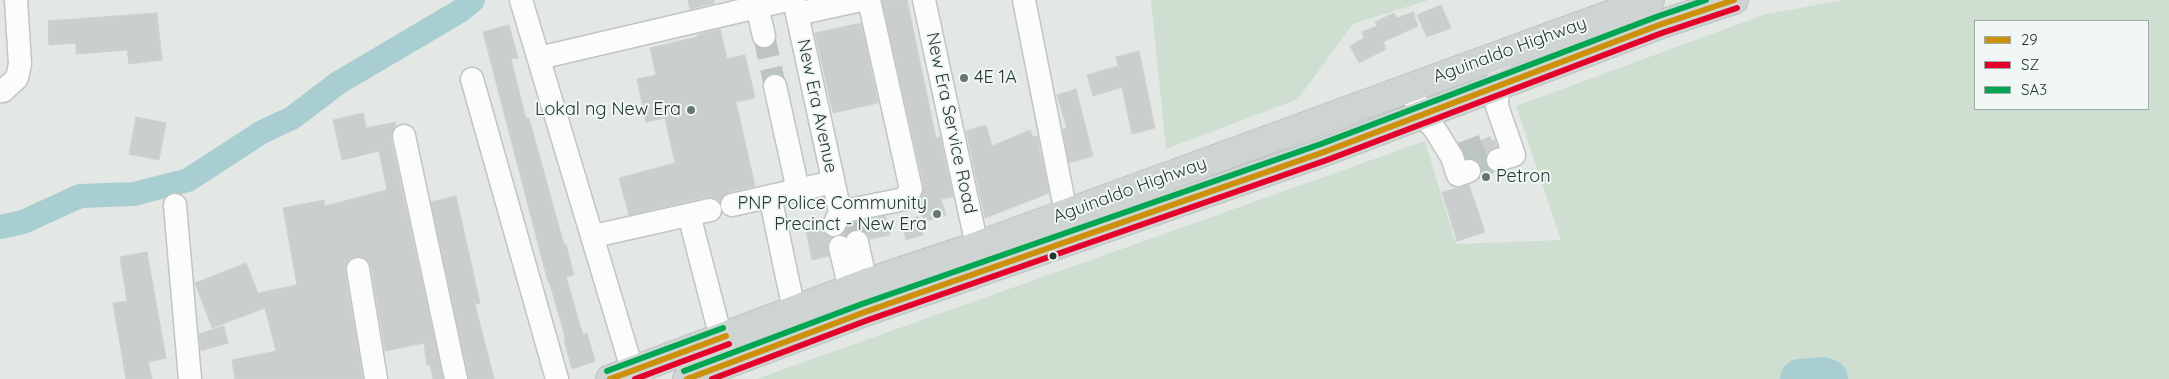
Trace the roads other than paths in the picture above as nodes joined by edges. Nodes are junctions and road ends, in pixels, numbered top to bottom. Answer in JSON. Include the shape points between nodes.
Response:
{"nodes":[{"id":1,"x":16,"y":0,"type":"edge"},
{"id":2,"x":521,"y":0,"type":"edge"},
{"id":3,"x":861,"y":0,"type":"edge"},
{"id":4,"x":869,"y":0,"type":"edge"},
{"id":5,"x":924,"y":0,"type":"edge"},
{"id":6,"x":1024,"y":0,"type":"edge"},
{"id":7,"x":1650,"y":0,"type":"edge"},
{"id":8,"x":1734,"y":0,"type":"edge"},
{"id":9,"x":793,"y":5,"type":"edge"},
{"id":10,"x":757,"y":7,"type":"junction"},
{"id":11,"x":764,"y":36,"type":"tunnel mouth"},
{"id":12,"x":1500,"y":53,"type":"junction"},
{"id":13,"x":539,"y":58,"type":"junction"},
{"id":14,"x":472,"y":79,"type":"dead end"},
{"id":15,"x":1498,"y":85,"type":"junction"},
{"id":16,"x":775,"y":86,"type":"tunnel mouth"},
{"id":17,"x":1409,"y":87,"type":"junction"},
{"id":18,"x":1,"y":91,"type":"edge"},
{"id":19,"x":1422,"y":114,"type":"junction"},
{"id":20,"x":404,"y":136,"type":"dead end"},
{"id":21,"x":1499,"y":146,"type":"dead end"},
{"id":22,"x":1461,"y":160,"type":"dead end"},
{"id":23,"x":833,"y":182,"type":"junction"},
{"id":24,"x":1132,"y":189,"type":"junction"},
{"id":25,"x":798,"y":190,"type":"junction"},
{"id":26,"x":770,"y":196,"type":"junction"},
{"id":27,"x":175,"y":204,"type":"dead end"},
{"id":28,"x":732,"y":205,"type":"dead end"},
{"id":29,"x":1066,"y":213,"type":"junction"},
{"id":30,"x":1142,"y":215,"type":"junction"},
{"id":31,"x":603,"y":234,"type":"dead end"},
{"id":32,"x":848,"y":245,"type":"tunnel mouth"},
{"id":33,"x":977,"y":246,"type":"junction"},
{"id":34,"x":358,"y":269,"type":"dead end"},
{"id":35,"x":858,"y":286,"type":"junction"},
{"id":36,"x":794,"y":310,"type":"junction"},
{"id":37,"x":865,"y":312,"type":"junction"},
{"id":38,"x":721,"y":338,"type":"junction"},
{"id":39,"x":626,"y":376,"type":"edge"},
{"id":40,"x":190,"y":379,"type":"edge"},
{"id":41,"x":376,"y":379,"type":"edge"},
{"id":42,"x":456,"y":379,"type":"edge"},
{"id":43,"x":556,"y":379,"type":"edge"},
{"id":44,"x":686,"y":379,"type":"edge"}],
"edges":[{"from":1,"to":18,"type":"street","via":[[20,64],[17,78]]},
{"from":2,"to":13,"type":"street"},
{"from":3,"to":9,"type":"street"},
{"from":4,"to":23,"type":"street","name":"New Era Avenue","via":[[911,189],[904,199],[842,219]]},
{"from":5,"to":33,"type":"street","name":"New Era Service Road"},
{"from":6,"to":29,"type":"street"},
{"from":7,"to":12,"type":"main road","name":"Aguinaldo Highway"},
{"from":8,"to":15,"type":"main road","name":"Aguinaldo Highway"},
{"from":9,"to":10,"type":"street"},
{"from":9,"to":23,"type":"street","name":"New Era Avenue"},
{"from":10,"to":11,"type":"street"},
{"from":10,"to":13,"type":"street"},
{"from":12,"to":15,"type":"street"},
{"from":12,"to":17,"type":"main road","name":"Aguinaldo Highway"},
{"from":13,"to":39,"type":"street"},
{"from":14,"to":43,"type":"street"},
{"from":15,"to":19,"type":"main road","name":"Aguinaldo Highway"},
{"from":15,"to":21,"type":"street"},
{"from":16,"to":25,"type":"street"},
{"from":17,"to":19,"type":"street"},
{"from":17,"to":24,"type":"main road","name":"Aguinaldo Highway"},
{"from":19,"to":22,"type":"street"},
{"from":19,"to":30,"type":"main road","name":"Aguinaldo Highway"},
{"from":20,"to":42,"type":"street"},
{"from":23,"to":25,"type":"street"},
{"from":24,"to":29,"type":"main road","name":"Aguinaldo Highway"},
{"from":24,"to":30,"type":"main road"},
{"from":25,"to":26,"type":"street"},
{"from":26,"to":28,"type":"street"},
{"from":26,"to":36,"type":"street"},
{"from":27,"to":40,"type":"street"},
{"from":29,"to":33,"type":"main road","name":"Aguinaldo Highway"},
{"from":30,"to":37,"type":"main road","name":"Aguinaldo Highway"},
{"from":31,"to":38,"type":"street","via":[[699,212]]},
{"from":32,"to":35,"type":"street"},
{"from":33,"to":35,"type":"main road","name":"Aguinaldo Highway"},
{"from":34,"to":41,"type":"street"},
{"from":35,"to":36,"type":"main road","name":"Aguinaldo Highway"},
{"from":35,"to":37,"type":"street"},
{"from":36,"to":38,"type":"main road","name":"Aguinaldo Highway"},
{"from":37,"to":44,"type":"main road","name":"Aguinaldo Highway"},
{"from":38,"to":39,"type":"main road","name":"Aguinaldo Highway"}]}
